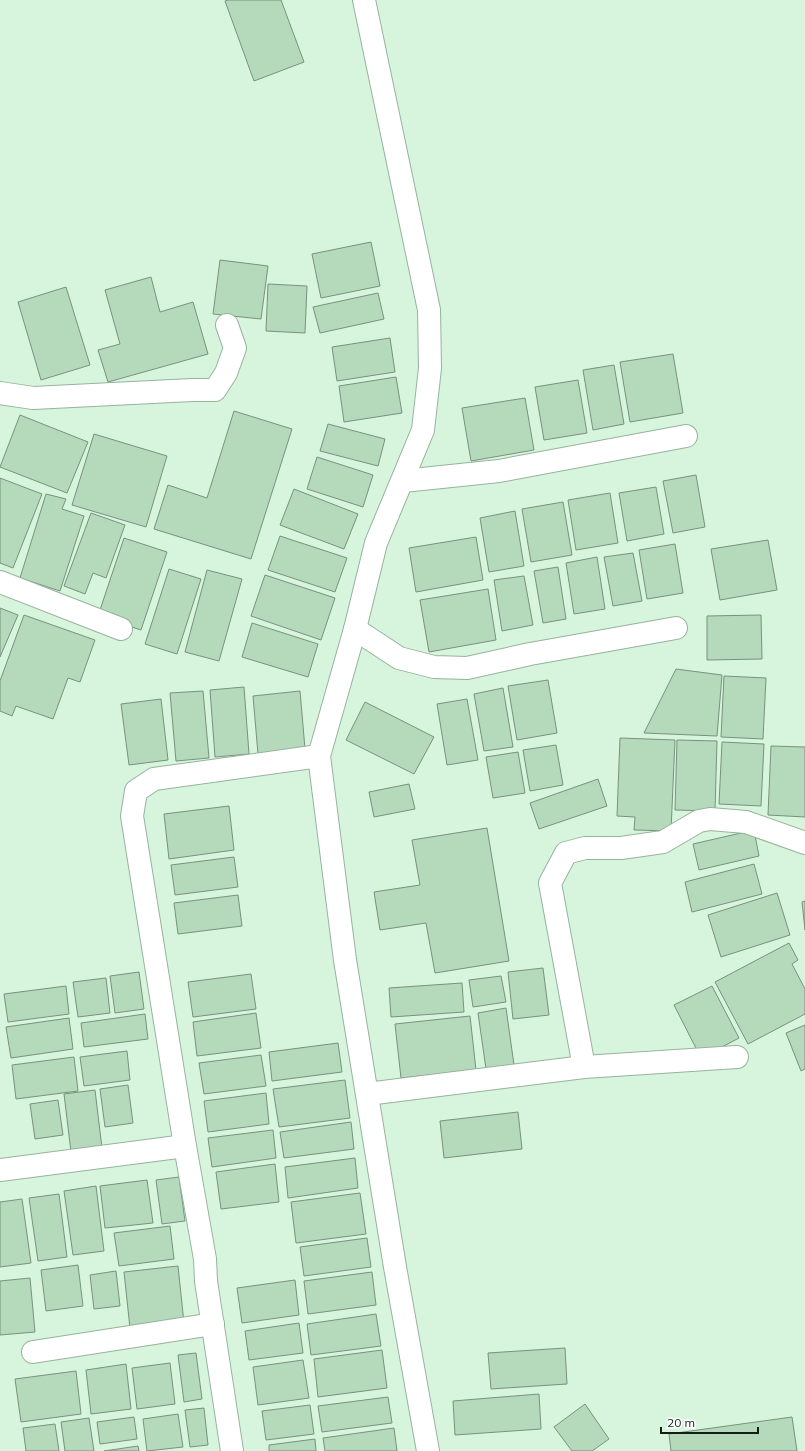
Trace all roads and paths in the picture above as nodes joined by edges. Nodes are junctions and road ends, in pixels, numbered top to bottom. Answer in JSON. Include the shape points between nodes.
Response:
{"nodes":[{"id":1,"x":364,"y":0,"type":"edge"},
{"id":2,"x":227,"y":325,"type":"dead end"},
{"id":3,"x":0,"y":393,"type":"edge"},
{"id":4,"x":686,"y":436,"type":"dead end"},
{"id":5,"x":403,"y":481,"type":"junction"},
{"id":6,"x":0,"y":582,"type":"edge"},
{"id":7,"x":676,"y":628,"type":"dead end"},
{"id":8,"x":121,"y":629,"type":"dead end"},
{"id":9,"x":355,"y":629,"type":"junction"},
{"id":10,"x":319,"y":756,"type":"junction"},
{"id":11,"x":805,"y":843,"type":"edge"},
{"id":12,"x":737,"y":1057,"type":"dead end"},
{"id":13,"x":584,"y":1067,"type":"junction"},
{"id":14,"x":367,"y":1094,"type":"junction"},
{"id":15,"x":185,"y":1146,"type":"junction"},
{"id":16,"x":0,"y":1170,"type":"edge"},
{"id":17,"x":213,"y":1324,"type":"junction"},
{"id":18,"x":33,"y":1352,"type":"dead end"},
{"id":19,"x":232,"y":1451,"type":"edge"},
{"id":20,"x":428,"y":1451,"type":"edge"}],
"edges":[{"from":1,"to":5,"type":"street","via":[[429,310],[430,368],[423,430]]},
{"from":2,"to":3,"type":"street","via":[[235,348],[226,373],[214,390],[33,398]]},
{"from":4,"to":5,"type":"street","via":[[499,471]]},
{"from":5,"to":9,"type":"street","via":[[376,543]]},
{"from":6,"to":8,"type":"street"},
{"from":7,"to":9,"type":"street","via":[[467,668],[434,667],[399,658]]},
{"from":9,"to":10,"type":"street"},
{"from":10,"to":14,"type":"street","via":[[345,960]]},
{"from":10,"to":15,"type":"street","via":[[154,779],[136,791],[132,816]]},
{"from":11,"to":13,"type":"street","via":[[746,822],[710,819],[699,822],[663,842],[621,848],[585,848],[566,853],[550,883]]},
{"from":12,"to":13,"type":"street"},
{"from":13,"to":14,"type":"street"},
{"from":14,"to":20,"type":"street"},
{"from":15,"to":16,"type":"street"},
{"from":15,"to":17,"type":"street","via":[[205,1259]]},
{"from":17,"to":18,"type":"street"},
{"from":17,"to":19,"type":"street"}]}
